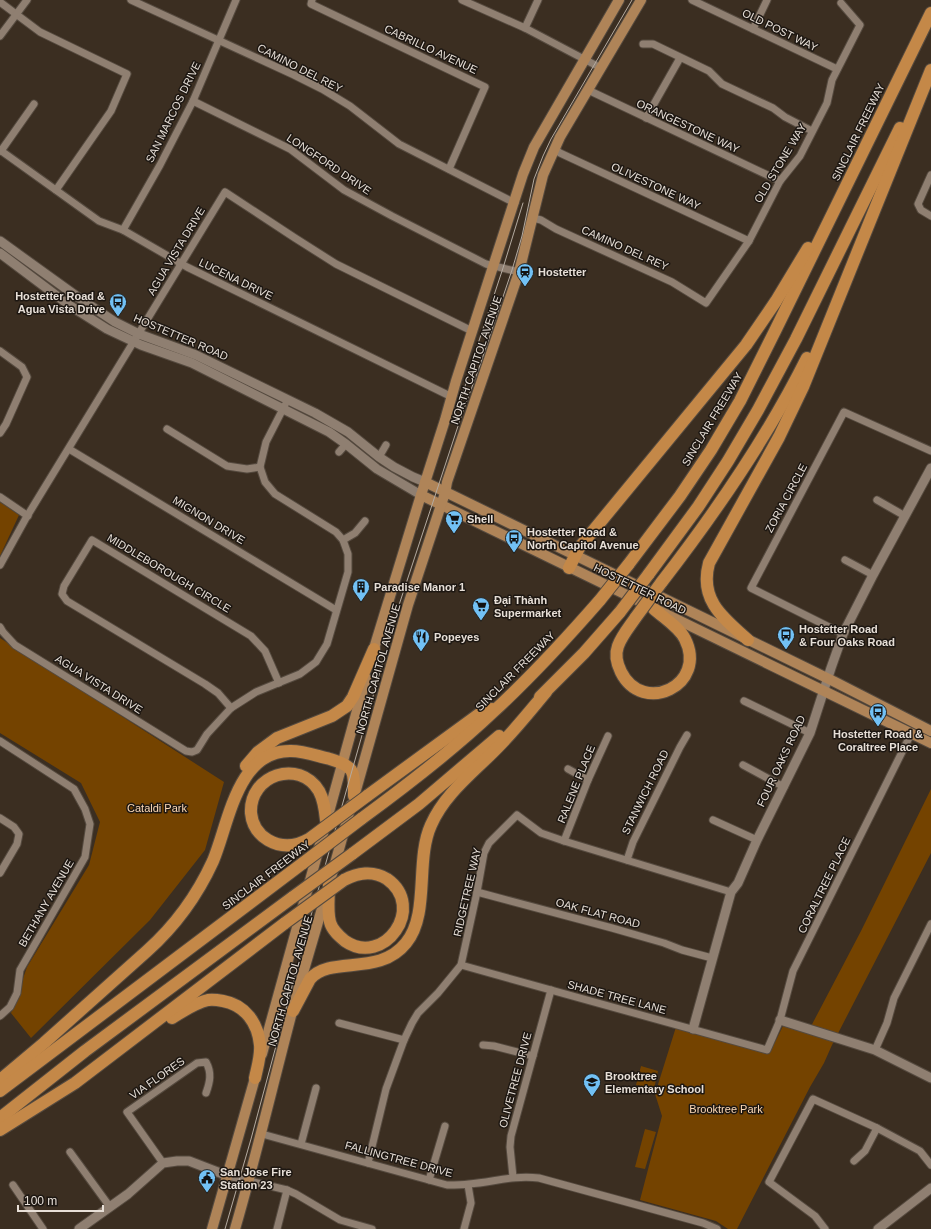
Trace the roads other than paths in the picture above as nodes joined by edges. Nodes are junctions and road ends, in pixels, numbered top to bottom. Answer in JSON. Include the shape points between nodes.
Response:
{"nodes":[{"id":1,"x":27,"y":0,"type":"edge"},
{"id":2,"x":131,"y":0,"type":"edge"},
{"id":3,"x":236,"y":0,"type":"edge"},
{"id":4,"x":312,"y":0,"type":"edge"},
{"id":5,"x":462,"y":0,"type":"edge"},
{"id":6,"x":538,"y":0,"type":"edge"},
{"id":7,"x":619,"y":0,"type":"edge"},
{"id":8,"x":641,"y":0,"type":"edge"},
{"id":9,"x":692,"y":0,"type":"edge"},
{"id":10,"x":767,"y":0,"type":"edge"},
{"id":11,"x":0,"y":2,"type":"edge"},
{"id":12,"x":841,"y":3,"type":"dead end"},
{"id":13,"x":931,"y":13,"type":"edge"},
{"id":14,"x":16,"y":14,"type":"junction"},
{"id":15,"x":525,"y":28,"type":"junction"},
{"id":16,"x":752,"y":29,"type":"junction"},
{"id":17,"x":0,"y":36,"type":"edge"},
{"id":18,"x":219,"y":40,"type":"junction"},
{"id":19,"x":643,"y":44,"type":"dead end"},
{"id":20,"x":680,"y":58,"type":"junction"},
{"id":21,"x":584,"y":59,"type":"junction"},
{"id":22,"x":931,"y":65,"type":"edge"},
{"id":23,"x":601,"y":68,"type":"junction"},
{"id":24,"x":837,"y":69,"type":"junction"},
{"id":25,"x":931,"y":70,"type":"edge"},
{"id":26,"x":588,"y":90,"type":"junction"},
{"id":27,"x":193,"y":101,"type":"junction"},
{"id":28,"x":34,"y":104,"type":"dead end"},
{"id":29,"x":646,"y":118,"type":"junction"},
{"id":30,"x":812,"y":131,"type":"junction"},
{"id":31,"x":555,"y":149,"type":"junction"},
{"id":32,"x":0,"y":151,"type":"edge"},
{"id":33,"x":856,"y":166,"type":"junction"},
{"id":34,"x":449,"y":169,"type":"junction"},
{"id":35,"x":931,"y":175,"type":"edge"},
{"id":36,"x":780,"y":181,"type":"junction"},
{"id":37,"x":56,"y":190,"type":"junction"},
{"id":38,"x":515,"y":203,"type":"junction"},
{"id":39,"x":931,"y":216,"type":"edge"},
{"id":40,"x":533,"y":218,"type":"junction"},
{"id":41,"x":124,"y":230,"type":"junction"},
{"id":42,"x":0,"y":241,"type":"edge"},
{"id":43,"x":749,"y":242,"type":"junction"},
{"id":44,"x":858,"y":250,"type":"junction"},
{"id":45,"x":0,"y":254,"type":"edge"},
{"id":46,"x":180,"y":264,"type":"junction"},
{"id":47,"x":494,"y":266,"type":"junction"},
{"id":48,"x":519,"y":272,"type":"junction"},
{"id":49,"x":706,"y":303,"type":"joint"},
{"id":50,"x":472,"y":331,"type":"junction"},
{"id":51,"x":136,"y":338,"type":"junction"},
{"id":52,"x":0,"y":351,"type":"edge"},
{"id":53,"x":452,"y":396,"type":"junction"},
{"id":54,"x":288,"y":400,"type":"junction"},
{"id":55,"x":283,"y":408,"type":"junction"},
{"id":56,"x":167,"y":429,"type":"dead end"},
{"id":57,"x":0,"y":433,"type":"edge"},
{"id":58,"x":346,"y":444,"type":"junction"},
{"id":59,"x":386,"y":445,"type":"dead end"},
{"id":60,"x":69,"y":449,"type":"junction"},
{"id":61,"x":339,"y":452,"type":"dead end"},
{"id":62,"x":931,"y":452,"type":"edge"},
{"id":63,"x":379,"y":457,"type":"junction"},
{"id":64,"x":260,"y":467,"type":"junction"},
{"id":65,"x":931,"y":468,"type":"edge"},
{"id":66,"x":425,"y":482,"type":"junction"},
{"id":67,"x":445,"y":493,"type":"junction"},
{"id":68,"x":421,"y":495,"type":"junction"},
{"id":69,"x":0,"y":497,"type":"edge"},
{"id":70,"x":877,"y":500,"type":"dead end"},
{"id":71,"x":441,"y":505,"type":"junction"},
{"id":72,"x":28,"y":516,"type":"junction"},
{"id":73,"x":905,"y":516,"type":"junction"},
{"id":74,"x":365,"y":521,"type":"dead end"},
{"id":75,"x":343,"y":540,"type":"junction"},
{"id":76,"x":574,"y":556,"type":"junction"},
{"id":77,"x":845,"y":560,"type":"dead end"},
{"id":78,"x":0,"y":565,"type":"edge"},
{"id":79,"x":570,"y":568,"type":"junction"},
{"id":80,"x":873,"y":575,"type":"junction"},
{"id":81,"x":654,"y":609,"type":"junction"},
{"id":82,"x":336,"y":610,"type":"junction"},
{"id":83,"x":0,"y":627,"type":"edge"},
{"id":84,"x":843,"y":634,"type":"junction"},
{"id":85,"x":748,"y":640,"type":"junction"},
{"id":86,"x":374,"y":649,"type":"junction"},
{"id":87,"x":827,"y":678,"type":"junction"},
{"id":88,"x":278,"y":683,"type":"junction"},
{"id":89,"x":824,"y":691,"type":"junction"},
{"id":90,"x":546,"y":692,"type":"junction"},
{"id":91,"x":744,"y":701,"type":"dead end"},
{"id":92,"x":499,"y":706,"type":"junction"},
{"id":93,"x":231,"y":708,"type":"junction"},
{"id":94,"x":931,"y":731,"type":"edge"},
{"id":95,"x":810,"y":733,"type":"junction"},
{"id":96,"x":911,"y":734,"type":"junction"},
{"id":97,"x":687,"y":735,"type":"dead end"},
{"id":98,"x":608,"y":736,"type":"dead end"},
{"id":99,"x":0,"y":741,"type":"edge"},
{"id":100,"x":931,"y":744,"type":"edge"},
{"id":101,"x":342,"y":763,"type":"junction"},
{"id":102,"x":742,"y":765,"type":"dead end"},
{"id":103,"x":568,"y":769,"type":"dead end"},
{"id":104,"x":588,"y":780,"type":"junction"},
{"id":105,"x":784,"y":787,"type":"junction"},
{"id":106,"x":354,"y":796,"type":"junction"},
{"id":107,"x":233,"y":802,"type":"junction"},
{"id":108,"x":0,"y":818,"type":"edge"},
{"id":109,"x":326,"y":820,"type":"junction"},
{"id":110,"x":713,"y":820,"type":"dead end"},
{"id":111,"x":757,"y":840,"type":"junction"},
{"id":112,"x":564,"y":841,"type":"junction"},
{"id":113,"x":626,"y":860,"type":"junction"},
{"id":114,"x":0,"y":873,"type":"edge"},
{"id":115,"x":329,"y":886,"type":"junction"},
{"id":116,"x":478,"y":892,"type":"junction"},
{"id":117,"x":731,"y":892,"type":"junction"},
{"id":118,"x":931,"y":924,"type":"edge"},
{"id":119,"x":712,"y":958,"type":"junction"},
{"id":120,"x":461,"y":965,"type":"junction"},
{"id":121,"x":551,"y":990,"type":"junction"},
{"id":122,"x":293,"y":1011,"type":"junction"},
{"id":123,"x":0,"y":1016,"type":"edge"},
{"id":124,"x":780,"y":1020,"type":"junction"},
{"id":125,"x":339,"y":1023,"type":"dead end"},
{"id":126,"x":693,"y":1029,"type":"junction"},
{"id":127,"x":404,"y":1040,"type":"junction"},
{"id":128,"x":483,"y":1045,"type":"dead end"},
{"id":129,"x":120,"y":1050,"type":"junction"},
{"id":130,"x":767,"y":1050,"type":"joint"},
{"id":131,"x":875,"y":1050,"type":"junction"},
{"id":132,"x":533,"y":1056,"type":"junction"},
{"id":133,"x":255,"y":1078,"type":"junction"},
{"id":134,"x":931,"y":1078,"type":"edge"},
{"id":135,"x":0,"y":1080,"type":"edge"},
{"id":136,"x":316,"y":1088,"type":"dead end"},
{"id":137,"x":0,"y":1091,"type":"edge"},
{"id":138,"x":206,"y":1092,"type":"dead end"},
{"id":139,"x":0,"y":1118,"type":"edge"},
{"id":140,"x":445,"y":1126,"type":"dead end"},
{"id":141,"x":877,"y":1128,"type":"junction"},
{"id":142,"x":0,"y":1130,"type":"edge"},
{"id":143,"x":262,"y":1134,"type":"junction"},
{"id":144,"x":301,"y":1144,"type":"junction"},
{"id":145,"x":70,"y":1152,"type":"dead end"},
{"id":146,"x":854,"y":1161,"type":"dead end"},
{"id":147,"x":163,"y":1163,"type":"junction"},
{"id":148,"x":368,"y":1163,"type":"junction"},
{"id":149,"x":931,"y":1165,"type":"edge"},
{"id":150,"x":228,"y":1176,"type":"junction"},
{"id":151,"x":512,"y":1177,"type":"junction"},
{"id":152,"x":429,"y":1180,"type":"junction"},
{"id":153,"x":249,"y":1182,"type":"junction"},
{"id":154,"x":13,"y":1185,"type":"dead end"},
{"id":155,"x":468,"y":1185,"type":"junction"},
{"id":156,"x":931,"y":1188,"type":"edge"},
{"id":157,"x":287,"y":1190,"type":"junction"},
{"id":158,"x":110,"y":1207,"type":"junction"},
{"id":159,"x":42,"y":1229,"type":"edge"},
{"id":160,"x":79,"y":1229,"type":"edge"},
{"id":161,"x":212,"y":1229,"type":"edge"},
{"id":162,"x":235,"y":1229,"type":"edge"},
{"id":163,"x":277,"y":1229,"type":"edge"},
{"id":164,"x":372,"y":1229,"type":"edge"},
{"id":165,"x":464,"y":1229,"type":"edge"},
{"id":166,"x":717,"y":1229,"type":"edge"},
{"id":167,"x":825,"y":1229,"type":"edge"},
{"id":168,"x":878,"y":1229,"type":"edge"}],
"edges":[{"from":1,"to":14,"type":"street"},
{"from":2,"to":18,"type":"street","name":"CAMINO DEL REY"},
{"from":3,"to":18,"type":"street","name":"SAN MARCOS DRIVE"},
{"from":4,"to":34,"type":"street","name":"CABRILLO AVENUE","via":[[311,4],[485,87]]},
{"from":5,"to":15,"type":"street"},
{"from":6,"to":15,"type":"street"},
{"from":7,"to":21,"type":"main road","name":"NORTH CAPITOL AVENUE"},
{"from":8,"to":23,"type":"main road","name":"NORTH CAPITOL AVENUE"},
{"from":9,"to":16,"type":"street","name":"OLD POST WAY"},
{"from":10,"to":16,"type":"street"},
{"from":11,"to":14,"type":"street"},
{"from":12,"to":24,"type":"street","name":"OLD STONE WAY","via":[[860,25]]},
{"from":13,"to":33,"type":"highway","name":"SINCLAIR FREEWAY"},
{"from":14,"to":17,"type":"street"},
{"from":14,"to":37,"type":"street","via":[[40,32],[127,74],[111,112]]},
{"from":15,"to":21,"type":"street"},
{"from":16,"to":24,"type":"street","name":"OLD POST WAY"},
{"from":18,"to":27,"type":"street","name":"SAN MARCOS DRIVE"},
{"from":18,"to":34,"type":"street","name":"CAMINO DEL REY","via":[[322,88],[399,144]]},
{"from":19,"to":20,"type":"street","via":[[653,44]]},
{"from":20,"to":29,"type":"street"},
{"from":20,"to":30,"type":"street","via":[[709,71],[722,84],[773,108]]},
{"from":21,"to":23,"type":"street"},
{"from":21,"to":38,"type":"main road","name":"NORTH CAPITOL AVENUE","via":[[534,147]]},
{"from":22,"to":90,"type":"highway","bridge":true,"via":[[796,338],[728,461],[698,507],[620,612]]},
{"from":23,"to":26,"type":"main road","name":"NORTH CAPITOL AVENUE"},
{"from":24,"to":30,"type":"street","name":"OLD STONE WAY","via":[[827,103]]},
{"from":25,"to":44,"type":"highway"},
{"from":26,"to":29,"type":"street","name":"ORANGESTONE WAY"},
{"from":26,"to":31,"type":"main road","name":"NORTH CAPITOL AVENUE"},
{"from":27,"to":41,"type":"street","name":"SAN MARCOS DRIVE"},
{"from":27,"to":47,"type":"street","name":"LONGFORD DRIVE","via":[[290,149],[344,190]]},
{"from":28,"to":32,"type":"street"},
{"from":29,"to":36,"type":"street","name":"ORANGESTONE WAY"},
{"from":30,"to":36,"type":"street","name":"OLD STONE WAY","via":[[800,156]]},
{"from":31,"to":40,"type":"main road","name":"NORTH CAPITOL AVENUE","via":[[543,175]]},
{"from":31,"to":43,"type":"street","name":"OLIVESTONE WAY"},
{"from":32,"to":37,"type":"street","name":"LUCENA DRIVE"},
{"from":33,"to":76,"type":"highway","via":[[758,328]]},
{"from":33,"to":92,"type":"highway","name":"SINCLAIR FREEWAY","bridge":true,"via":[[740,401],[711,450],[684,490],[600,600],[566,640]]},
{"from":34,"to":38,"type":"street","name":"CAMINO DEL REY"},
{"from":35,"to":39,"type":"street","via":[[918,204],[921,210]]},
{"from":36,"to":43,"type":"street","name":"OLD STONE WAY"},
{"from":37,"to":41,"type":"street","name":"LUCENA DRIVE","via":[[99,221]]},
{"from":38,"to":47,"type":"main road","name":"NORTH CAPITOL AVENUE"},
{"from":40,"to":48,"type":"main road","name":"NORTH CAPITOL AVENUE"},
{"from":40,"to":49,"type":"street","name":"CAMINO DEL REY","via":[[672,282]]},
{"from":41,"to":46,"type":"street","name":"LUCENA DRIVE"},
{"from":42,"to":51,"type":"street","name":"HOSTETTER ROAD"},
{"from":43,"to":49,"type":"street","name":"OLD STONE WAY"},
{"from":44,"to":81,"type":"highway","bridge":true,"via":[[806,362],[767,431],[715,512],[623,636],[616,654],[620,670],[634,687],[649,693],[671,689],[684,677],[689,666],[689,654],[684,638]]},
{"from":44,"to":85,"type":"highway","via":[[792,411],[712,557],[708,569],[707,589],[715,607],[723,618]]},
{"from":45,"to":51,"type":"street","name":"HOSTETTER ROAD","via":[[69,305],[107,329]]},
{"from":46,"to":50,"type":"street","name":"AGUA VISTA DRIVE","via":[[225,192],[336,264]]},
{"from":46,"to":51,"type":"street","name":"AGUA VISTA DRIVE"},
{"from":46,"to":53,"type":"street","name":"LUCENA DRIVE"},
{"from":47,"to":48,"type":"street","name":"LONGFORD DRIVE"},
{"from":47,"to":50,"type":"main road","name":"NORTH CAPITOL AVENUE"},
{"from":48,"to":67,"type":"main road","name":"NORTH CAPITOL AVENUE"},
{"from":50,"to":53,"type":"main road","name":"NORTH CAPITOL AVENUE"},
{"from":51,"to":54,"type":"street","name":"HOSTETTER ROAD","via":[[196,355]]},
{"from":51,"to":55,"type":"street","name":"HOSTETTER ROAD"},
{"from":51,"to":60,"type":"street","name":"AGUA VISTA DRIVE"},
{"from":52,"to":57,"type":"street","via":[[22,367],[27,377]]},
{"from":53,"to":66,"type":"main road","name":"NORTH CAPITOL AVENUE"},
{"from":54,"to":55,"type":"street"},
{"from":54,"to":63,"type":"street","name":"HOSTETTER ROAD","via":[[351,434]]},
{"from":55,"to":58,"type":"street","name":"HOSTETTER ROAD"},
{"from":55,"to":64,"type":"street","via":[[266,442]]},
{"from":56,"to":64,"type":"street","via":[[227,466],[247,469]]},
{"from":58,"to":61,"type":"street"},
{"from":58,"to":68,"type":"street","name":"HOSTETTER ROAD","via":[[377,469]]},
{"from":59,"to":63,"type":"street"},
{"from":60,"to":72,"type":"street","name":"AGUA VISTA DRIVE"},
{"from":60,"to":82,"type":"street","name":"MIGNON DRIVE"},
{"from":62,"to":84,"type":"street","name":"ZORIA CIRCLE","via":[[844,412],[751,588]]},
{"from":63,"to":66,"type":"street","name":"HOSTETTER ROAD"},
{"from":64,"to":75,"type":"street","via":[[265,482],[275,494],[336,532]]},
{"from":65,"to":73,"type":"street","name":"FOUR OAKS ROAD"},
{"from":66,"to":67,"type":"main road","name":"HOSTETTER ROAD"},
{"from":66,"to":68,"type":"main road","name":"NORTH CAPITOL AVENUE"},
{"from":67,"to":71,"type":"main road","name":"NORTH CAPITOL AVENUE"},
{"from":67,"to":76,"type":"main road","name":"HOSTETTER ROAD"},
{"from":68,"to":71,"type":"main road","name":"HOSTETTER ROAD"},
{"from":68,"to":86,"type":"main road","name":"NORTH CAPITOL AVENUE"},
{"from":69,"to":72,"type":"street"},
{"from":70,"to":73,"type":"street"},
{"from":71,"to":79,"type":"main road","name":"HOSTETTER ROAD"},
{"from":71,"to":106,"type":"main road","name":"NORTH CAPITOL AVENUE","via":[[408,605]]},
{"from":72,"to":78,"type":"street","name":"AGUA VISTA DRIVE"},
{"from":73,"to":80,"type":"street","name":"FOUR OAKS ROAD"},
{"from":74,"to":75,"type":"street","via":[[355,533]]},
{"from":75,"to":82,"type":"street","via":[[348,554],[348,572]]},
{"from":76,"to":79,"type":"highway"},
{"from":76,"to":85,"type":"main road","name":"HOSTETTER ROAD"},
{"from":77,"to":80,"type":"street"},
{"from":79,"to":81,"type":"main road","name":"HOSTETTER ROAD"},
{"from":80,"to":84,"type":"street","name":"FOUR OAKS ROAD"},
{"from":81,"to":89,"type":"main road","name":"HOSTETTER ROAD"},
{"from":82,"to":88,"type":"street","via":[[327,644],[316,662],[300,674]]},
{"from":83,"to":93,"type":"street","name":"AGUA VISTA DRIVE","via":[[15,645],[186,751],[197,750],[207,734]]},
{"from":84,"to":87,"type":"street","name":"FOUR OAKS ROAD"},
{"from":85,"to":87,"type":"main road","name":"HOSTETTER ROAD"},
{"from":86,"to":101,"type":"main road","name":"NORTH CAPITOL AVENUE"},
{"from":86,"to":107,"type":"highway","via":[[350,702],[337,713],[281,737],[261,749],[240,777]]},
{"from":87,"to":89,"type":"street","name":"FOUR OAKS ROAD"},
{"from":87,"to":94,"type":"main road","name":"HOSTETTER ROAD"},
{"from":88,"to":93,"type":"street","via":[[256,692]]},
{"from":88,"to":93,"type":"street","name":"MIDDLEBOROUGH CIRCLE","via":[[264,651],[251,636],[92,540],[64,586],[62,594],[67,601],[209,687]]},
{"from":89,"to":95,"type":"street","name":"FOUR OAKS ROAD"},
{"from":89,"to":96,"type":"main road","name":"HOSTETTER ROAD"},
{"from":90,"to":122,"type":"highway","via":[[504,741],[452,793],[436,814],[424,848],[416,925],[406,944],[391,956],[378,961],[326,969],[314,975]]},
{"from":90,"to":139,"type":"highway","bridge":true,"via":[[505,731],[419,804]]},
{"from":91,"to":95,"type":"street"},
{"from":92,"to":109,"type":"highway","bridge":true,"via":[[482,712],[309,839],[296,845],[282,846],[262,836],[254,824],[252,801],[263,782],[274,776],[294,774],[314,784],[322,797]]},
{"from":92,"to":137,"type":"highway","name":"SINCLAIR FREEWAY","bridge":true,"via":[[406,786]]},
{"from":95,"to":105,"type":"street","name":"FOUR OAKS ROAD"},
{"from":96,"to":100,"type":"main road","name":"HOSTETTER ROAD"},
{"from":96,"to":124,"type":"street","name":"CORALTREE PLACE","via":[[793,971]]},
{"from":97,"to":113,"type":"street","name":"STANWICH ROAD"},
{"from":98,"to":104,"type":"street","name":"RALENE PLACE"},
{"from":99,"to":123,"type":"street","name":"BETHANY AVENUE","via":[[74,789],[90,824],[85,857],[20,970],[17,993],[10,1007]]},
{"from":101,"to":106,"type":"highway","via":[[353,773]]},
{"from":101,"to":107,"type":"highway","via":[[297,751],[276,753],[253,766]]},
{"from":101,"to":109,"type":"main road","name":"NORTH CAPITOL AVENUE"},
{"from":102,"to":105,"type":"street"},
{"from":103,"to":104,"type":"street"},
{"from":104,"to":112,"type":"street","name":"RALENE PLACE"},
{"from":105,"to":111,"type":"street","name":"FOUR OAKS ROAD"},
{"from":106,"to":115,"type":"main road","name":"NORTH CAPITOL AVENUE"},
{"from":107,"to":135,"type":"highway","via":[[212,862],[178,919],[147,951]]},
{"from":108,"to":114,"type":"street","via":[[14,827],[19,834],[17,844]]},
{"from":109,"to":133,"type":"main road","name":"NORTH CAPITOL AVENUE"},
{"from":110,"to":111,"type":"street"},
{"from":111,"to":117,"type":"street","name":"FOUR OAKS ROAD","via":[[738,883]]},
{"from":112,"to":113,"type":"street","name":"RIDGETREE WAY"},
{"from":112,"to":116,"type":"street","name":"RIDGETREE WAY","via":[[541,833],[517,815],[489,844],[484,853]]},
{"from":113,"to":117,"type":"street","name":"RIDGETREE WAY"},
{"from":115,"to":122,"type":"main road","name":"NORTH CAPITOL AVENUE"},
{"from":115,"to":129,"type":"highway","bridge":true,"via":[[329,916],[330,923],[348,942],[374,946],[387,940],[397,930],[402,917],[402,903],[397,890],[388,880],[375,874],[355,874],[344,880],[286,923]]},
{"from":116,"to":119,"type":"street","name":"OAK FLAT ROAD"},
{"from":116,"to":120,"type":"street","name":"RIDGETREE WAY"},
{"from":117,"to":119,"type":"street","name":"FOUR OAKS ROAD"},
{"from":118,"to":131,"type":"street","via":[[894,998],[887,1023]]},
{"from":119,"to":126,"type":"street","name":"FOUR OAKS ROAD"},
{"from":120,"to":121,"type":"street","name":"SHADE TREE LANE"},
{"from":120,"to":127,"type":"street","name":"RIDGETREE WAY","via":[[418,1013]]},
{"from":121,"to":126,"type":"street","name":"SHADE TREE LANE"},
{"from":121,"to":132,"type":"street","name":"OLIVETREE DRIVE"},
{"from":122,"to":143,"type":"main road","name":"NORTH CAPITOL AVENUE"},
{"from":124,"to":130,"type":"street","name":"CORALTREE PLACE"},
{"from":124,"to":131,"type":"street"},
{"from":125,"to":127,"type":"street"},
{"from":126,"to":130,"type":"street","name":"SHADE TREE LANE"},
{"from":127,"to":148,"type":"street","name":"RIDGETREE WAY","via":[[386,1089]]},
{"from":128,"to":132,"type":"street"},
{"from":129,"to":133,"type":"highway","via":[[194,1005],[209,1000],[225,1001],[239,1006],[251,1017],[254,1024],[260,1043]]},
{"from":129,"to":142,"type":"highway","via":[[75,1083]]},
{"from":131,"to":134,"type":"street"},
{"from":132,"to":151,"type":"street","name":"OLIVETREE DRIVE","via":[[511,1136]]},
{"from":133,"to":150,"type":"main road","name":"NORTH CAPITOL AVENUE"},
{"from":136,"to":144,"type":"street"},
{"from":138,"to":147,"type":"street","name":"VIA FLORES","via":[[210,1082],[210,1069],[206,1062],[197,1063],[127,1112]]},
{"from":140,"to":152,"type":"street"},
{"from":141,"to":146,"type":"street","via":[[865,1151]]},
{"from":141,"to":149,"type":"street","via":[[920,1151]]},
{"from":141,"to":167,"type":"street","via":[[813,1099],[769,1182],[814,1216]]},
{"from":143,"to":144,"type":"street","name":"FALLINGTREE DRIVE"},
{"from":143,"to":153,"type":"main road","name":"NORTH CAPITOL AVENUE"},
{"from":144,"to":148,"type":"street","name":"FALLINGTREE DRIVE"},
{"from":145,"to":158,"type":"street"},
{"from":147,"to":150,"type":"street","via":[[189,1161]]},
{"from":147,"to":158,"type":"street"},
{"from":148,"to":152,"type":"street","name":"FALLINGTREE DRIVE"},
{"from":150,"to":153,"type":"street"},
{"from":150,"to":161,"type":"main road","name":"NORTH CAPITOL AVENUE"},
{"from":151,"to":155,"type":"street","name":"FALLINGTREE DRIVE"},
{"from":151,"to":166,"type":"street","name":"FALLINGTREE DRIVE","via":[[539,1178]]},
{"from":152,"to":155,"type":"street","name":"FALLINGTREE DRIVE","via":[[447,1185]]},
{"from":153,"to":157,"type":"street"},
{"from":153,"to":162,"type":"main road","name":"NORTH CAPITOL AVENUE"},
{"from":154,"to":159,"type":"street"},
{"from":155,"to":165,"type":"street","via":[[471,1203]]},
{"from":156,"to":168,"type":"street"},
{"from":157,"to":163,"type":"street"},
{"from":157,"to":164,"type":"street","via":[[340,1220]]},
{"from":158,"to":160,"type":"street"}]}
